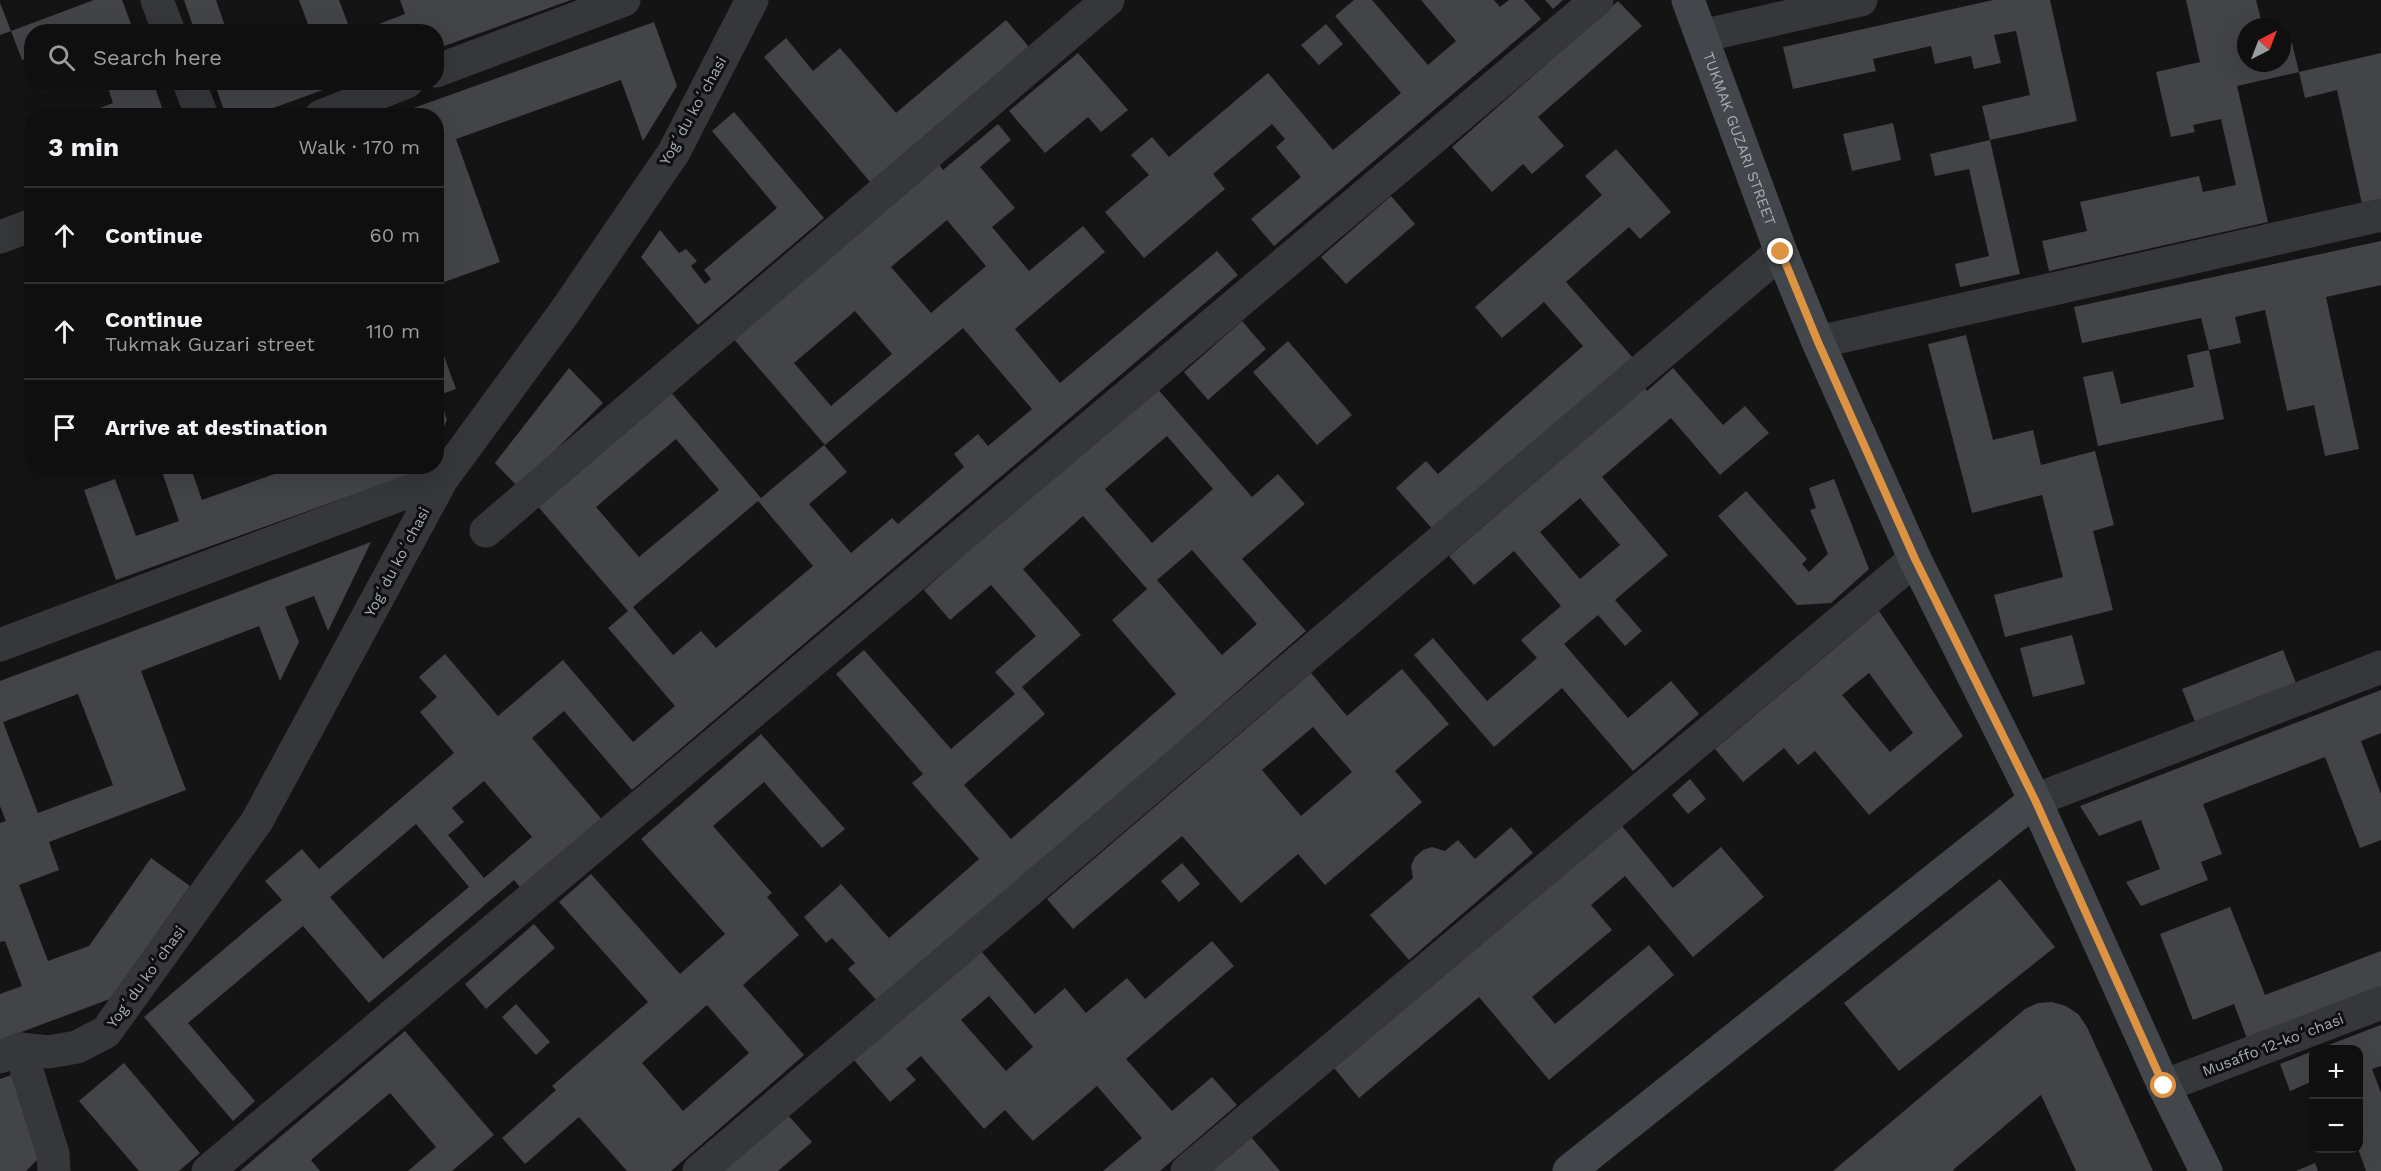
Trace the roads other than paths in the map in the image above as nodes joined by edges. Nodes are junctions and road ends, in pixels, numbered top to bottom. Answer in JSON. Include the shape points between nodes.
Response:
{"nodes":[{"id":1,"x":157,"y":0,"type":"edge"},
{"id":2,"x":624,"y":0,"type":"edge"},
{"id":3,"x":752,"y":0,"type":"edge"},
{"id":4,"x":1108,"y":0,"type":"edge"},
{"id":5,"x":1597,"y":0,"type":"edge"},
{"id":6,"x":1688,"y":0,"type":"edge"},
{"id":7,"x":1861,"y":0,"type":"edge"},
{"id":8,"x":166,"y":24,"type":"edge"},
{"id":9,"x":1701,"y":36,"type":"junction"},
{"id":10,"x":444,"y":68,"type":"edge"},
{"id":11,"x":192,"y":90,"type":"edge"},
{"id":12,"x":387,"y":90,"type":"edge"},
{"id":13,"x":199,"y":108,"type":"edge"},
{"id":14,"x":341,"y":108,"type":"edge"},
{"id":15,"x":2381,"y":215,"type":"edge"},
{"id":16,"x":24,"y":228,"type":"edge"},
{"id":17,"x":0,"y":237,"type":"edge"},
{"id":18,"x":1781,"y":252,"type":"junction"},
{"id":19,"x":1818,"y":342,"type":"junction"},
{"id":20,"x":442,"y":479,"type":"junction"},
{"id":21,"x":486,"y":531,"type":"dead end"},
{"id":22,"x":1915,"y":559,"type":"junction"},
{"id":23,"x":0,"y":645,"type":"edge"},
{"id":24,"x":2381,"y":667,"type":"edge"},
{"id":25,"x":2035,"y":800,"type":"junction"},
{"id":26,"x":2381,"y":1003,"type":"edge"},
{"id":27,"x":10,"y":1053,"type":"edge"},
{"id":28,"x":2164,"y":1086,"type":"junction"},
{"id":29,"x":54,"y":1171,"type":"edge"},
{"id":30,"x":208,"y":1171,"type":"edge"},
{"id":31,"x":699,"y":1171,"type":"edge"},
{"id":32,"x":1187,"y":1171,"type":"edge"},
{"id":33,"x":1569,"y":1171,"type":"edge"},
{"id":34,"x":2206,"y":1171,"type":"edge"}],
"edges":[{"from":1,"to":8,"type":"street"},
{"from":2,"to":10,"type":"street"},
{"from":3,"to":20,"type":"street","name":"Yogʻdu koʻchasi","via":[[674,152],[566,310]]},
{"from":4,"to":21,"type":"street"},
{"from":5,"to":30,"type":"street"},
{"from":6,"to":9,"type":"street","name":"TUKMAK GUZARI STREET"},
{"from":7,"to":9,"type":"street"},
{"from":9,"to":18,"type":"street","name":"TUKMAK GUZARI STREET"},
{"from":11,"to":13,"type":"street"},
{"from":12,"to":14,"type":"street"},
{"from":15,"to":19,"type":"street"},
{"from":16,"to":17,"type":"street"},
{"from":18,"to":19,"type":"street","name":"TUKMAK GUZARI STREET"},
{"from":18,"to":31,"type":"street"},
{"from":19,"to":22,"type":"street","name":"TUKMAK GUZARI STREET"},
{"from":20,"to":23,"type":"street"},
{"from":20,"to":27,"type":"street","name":"Yogʻdu koʻchasi","via":[[257,821],[106,1032],[77,1047]]},
{"from":22,"to":25,"type":"street","name":"TUKMAK GUZARI STREET"},
{"from":22,"to":32,"type":"street"},
{"from":24,"to":25,"type":"street"},
{"from":25,"to":28,"type":"street","name":"TUKMAK GUZARI STREET"},
{"from":25,"to":33,"type":"street"},
{"from":26,"to":28,"type":"street","name":"Musaffo 12-koʻchasi"},
{"from":27,"to":29,"type":"street","via":[[53,1154]]},
{"from":28,"to":34,"type":"street","name":"TUKMAK GUZARI STREET"}]}
